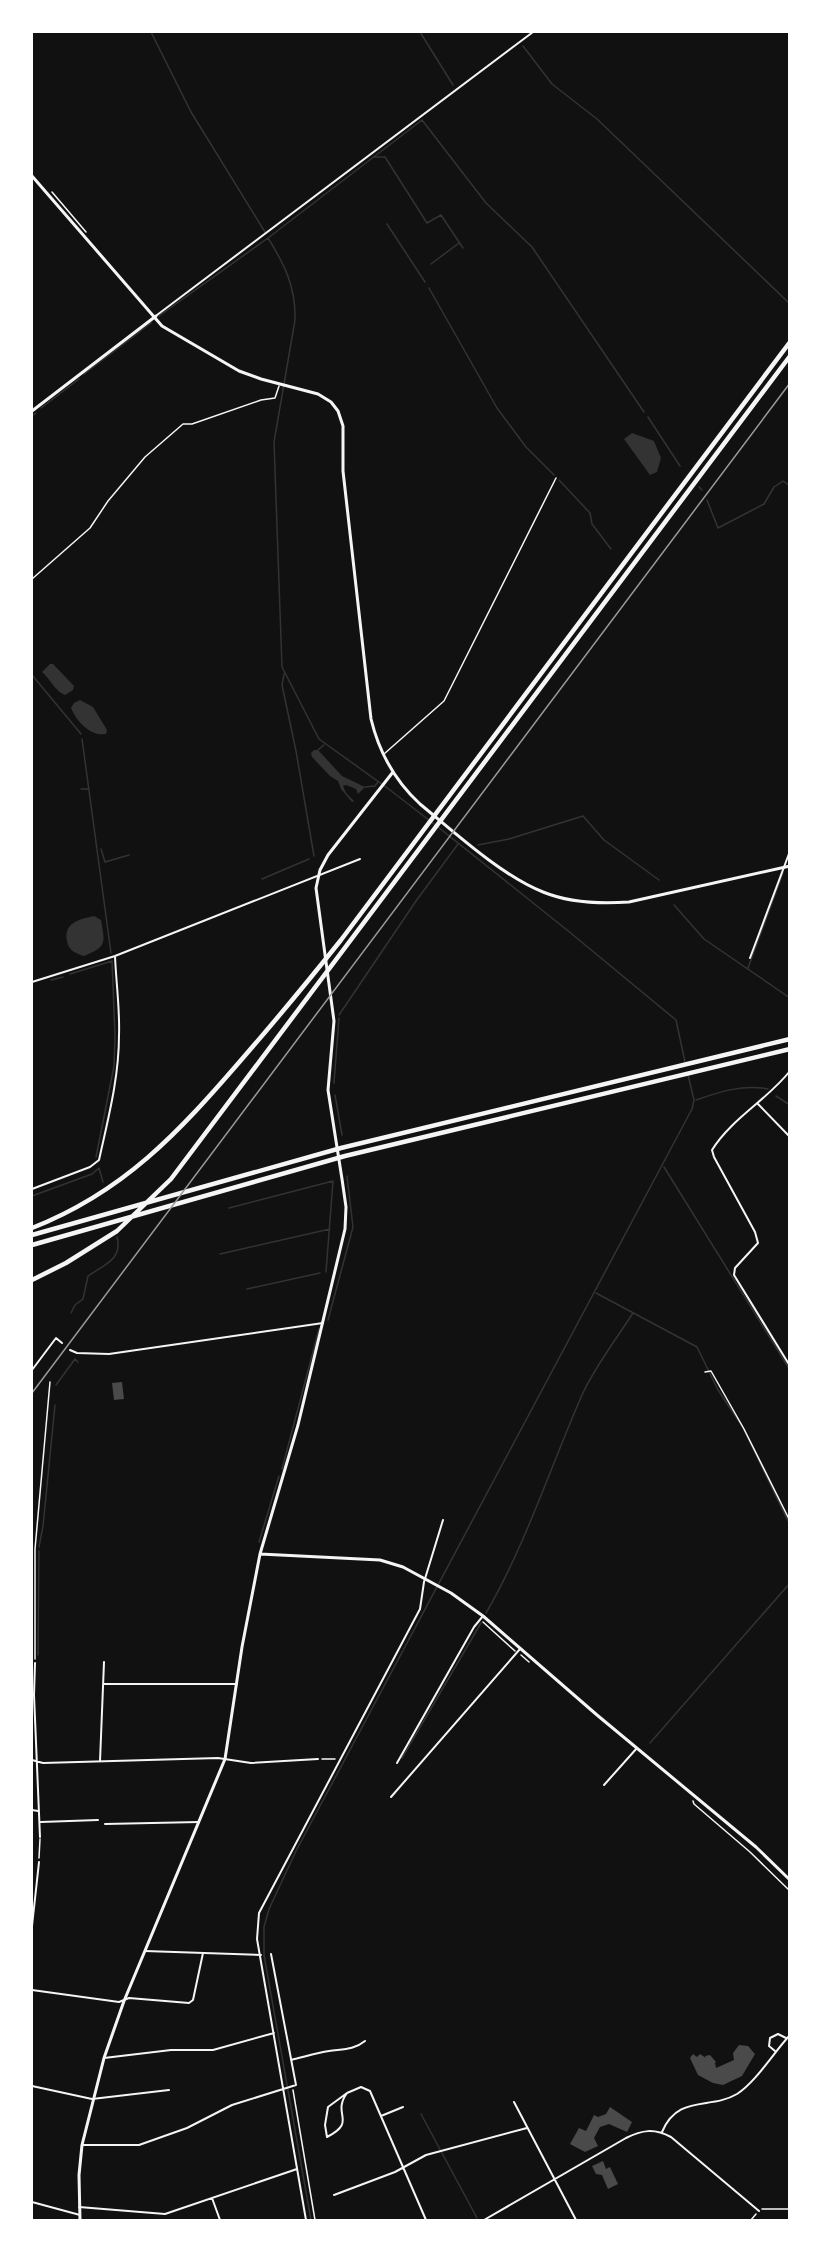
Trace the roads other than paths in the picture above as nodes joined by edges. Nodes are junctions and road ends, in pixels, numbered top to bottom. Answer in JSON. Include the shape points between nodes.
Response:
{"nodes":[{"id":1,"x":533,"y":32,"type":"edge"},
{"id":2,"x":32,"y":176,"type":"edge"},
{"id":3,"x":155,"y":317,"type":"junction"},
{"id":4,"x":789,"y":342,"type":"edge"},
{"id":5,"x":789,"y":356,"type":"edge"},
{"id":6,"x":280,"y":385,"type":"junction"},
{"id":7,"x":32,"y":411,"type":"edge"},
{"id":8,"x":555,"y":478,"type":"dead end"},
{"id":9,"x":32,"y":579,"type":"edge"},
{"id":10,"x":383,"y":755,"type":"junction"},
{"id":11,"x":393,"y":772,"type":"junction"},
{"id":12,"x":789,"y":851,"type":"edge"},
{"id":13,"x":360,"y":859,"type":"dead end"},
{"id":14,"x":789,"y":866,"type":"edge"},
{"id":15,"x":784,"y":867,"type":"junction"},
{"id":16,"x":318,"y":876,"type":"junction"},
{"id":17,"x":115,"y":956,"type":"junction"},
{"id":18,"x":750,"y":958,"type":"dead end"},
{"id":19,"x":32,"y":982,"type":"edge"},
{"id":20,"x":789,"y":1039,"type":"edge"},
{"id":21,"x":789,"y":1049,"type":"edge"},
{"id":22,"x":789,"y":1071,"type":"edge"},
{"id":23,"x":758,"y":1104,"type":"junction"},
{"id":24,"x":789,"y":1137,"type":"edge"},
{"id":25,"x":32,"y":1190,"type":"edge"},
{"id":26,"x":32,"y":1228,"type":"edge"},
{"id":27,"x":32,"y":1235,"type":"edge"},
{"id":28,"x":32,"y":1245,"type":"edge"},
{"id":29,"x":32,"y":1280,"type":"edge"},
{"id":30,"x":323,"y":1323,"type":"junction"},
{"id":31,"x":62,"y":1343,"type":"dead end"},
{"id":32,"x":70,"y":1350,"type":"dead end"},
{"id":33,"x":789,"y":1366,"type":"edge"},
{"id":34,"x":32,"y":1370,"type":"edge"},
{"id":35,"x":443,"y":1520,"type":"dead end"},
{"id":36,"x":260,"y":1554,"type":"junction"},
{"id":37,"x":426,"y":1578,"type":"junction"},
{"id":38,"x":482,"y":1618,"type":"junction"},
{"id":39,"x":518,"y":1651,"type":"junction"},
{"id":40,"x":104,"y":1662,"type":"dead end"},
{"id":41,"x":35,"y":1663,"type":"road end"},
{"id":42,"x":102,"y":1684,"type":"junction"},
{"id":43,"x":237,"y":1684,"type":"junction"},
{"id":44,"x":33,"y":1695,"type":"edge"},
{"id":45,"x":637,"y":1749,"type":"junction"},
{"id":46,"x":225,"y":1759,"type":"junction"},
{"id":47,"x":32,"y":1760,"type":"edge"},
{"id":48,"x":318,"y":1760,"type":"road end"},
{"id":49,"x":100,"y":1761,"type":"junction"},
{"id":50,"x":38,"y":1762,"type":"junction"},
{"id":51,"x":397,"y":1762,"type":"dead end"},
{"id":52,"x":604,"y":1785,"type":"dead end"},
{"id":53,"x":391,"y":1797,"type":"dead end"},
{"id":54,"x":32,"y":1810,"type":"edge"},
{"id":55,"x":38,"y":1810,"type":"junction"},
{"id":56,"x":98,"y":1820,"type":"dead end"},
{"id":57,"x":40,"y":1822,"type":"junction"},
{"id":58,"x":199,"y":1822,"type":"junction"},
{"id":59,"x":105,"y":1824,"type":"dead end"},
{"id":60,"x":40,"y":1837,"type":"road end"},
{"id":61,"x":39,"y":1862,"type":"road end"},
{"id":62,"x":32,"y":1874,"type":"edge"},
{"id":63,"x":37,"y":1874,"type":"junction"},
{"id":64,"x":789,"y":1880,"type":"edge"},
{"id":65,"x":32,"y":1926,"type":"edge"},
{"id":66,"x":145,"y":1951,"type":"junction"},
{"id":67,"x":203,"y":1953,"type":"junction"},
{"id":68,"x":271,"y":1954,"type":"dead end"},
{"id":69,"x":261,"y":1955,"type":"junction"},
{"id":70,"x":32,"y":1990,"type":"edge"},
{"id":71,"x":124,"y":2001,"type":"junction"},
{"id":72,"x":274,"y":2033,"type":"junction"},
{"id":73,"x":789,"y":2035,"type":"edge"},
{"id":74,"x":786,"y":2038,"type":"junction"},
{"id":75,"x":365,"y":2041,"type":"dead end"},
{"id":76,"x":775,"y":2051,"type":"junction"},
{"id":77,"x":104,"y":2058,"type":"junction"},
{"id":78,"x":291,"y":2060,"type":"junction"},
{"id":79,"x":32,"y":2086,"type":"edge"},
{"id":80,"x":288,"y":2087,"type":"junction"},
{"id":81,"x":169,"y":2090,"type":"dead end"},
{"id":82,"x":347,"y":2093,"type":"junction"},
{"id":83,"x":92,"y":2099,"type":"junction"},
{"id":84,"x":513,"y":2102,"type":"dead end"},
{"id":85,"x":404,"y":2107,"type":"dead end"},
{"id":86,"x":381,"y":2116,"type":"junction"},
{"id":87,"x":527,"y":2128,"type":"junction"},
{"id":88,"x":662,"y":2132,"type":"junction"},
{"id":89,"x":82,"y":2145,"type":"junction"},
{"id":90,"x":403,"y":2168,"type":"junction"},
{"id":91,"x":297,"y":2169,"type":"junction"},
{"id":92,"x":555,"y":2180,"type":"junction"},
{"id":93,"x":334,"y":2195,"type":"dead end"},
{"id":94,"x":212,"y":2198,"type":"junction"},
{"id":95,"x":32,"y":2202,"type":"edge"},
{"id":96,"x":79,"y":2207,"type":"junction"},
{"id":97,"x":759,"y":2211,"type":"road end"},
{"id":98,"x":80,"y":2215,"type":"junction"},
{"id":99,"x":80,"y":2220,"type":"edge"},
{"id":100,"x":220,"y":2220,"type":"edge"},
{"id":101,"x":306,"y":2220,"type":"edge"},
{"id":102,"x":426,"y":2220,"type":"edge"},
{"id":103,"x":484,"y":2220,"type":"edge"},
{"id":104,"x":576,"y":2220,"type":"edge"}],
"edges":[{"from":1,"to":3,"type":"street"},
{"from":2,"to":3,"type":"street"},
{"from":3,"to":6,"type":"street","via":[[167,330],[239,371]]},
{"from":3,"to":7,"type":"street"},
{"from":4,"to":26,"type":"highway","via":[[322,963],[204,1104],[164,1146],[104,1192]]},
{"from":5,"to":29,"type":"highway","via":[[171,1179],[117,1231]]},
{"from":6,"to":9,"type":"lane","via":[[275,398],[183,424],[165,438],[108,501],[90,528]]},
{"from":6,"to":10,"type":"street","via":[[325,397],[341,418],[369,707]]},
{"from":8,"to":10,"type":"lane","via":[[444,701]]},
{"from":10,"to":11,"type":"street"},
{"from":11,"to":15,"type":"street","via":[[408,794],[515,878],[566,899],[629,902]]},
{"from":11,"to":16,"type":"street","via":[[328,855]]},
{"from":12,"to":15,"type":"street"},
{"from":13,"to":16,"type":"street"},
{"from":14,"to":15,"type":"street"},
{"from":15,"to":18,"type":"street"},
{"from":16,"to":17,"type":"street"},
{"from":16,"to":30,"type":"street","via":[[316,888],[333,1021],[328,1090],[346,1207],[345,1228]]},
{"from":17,"to":19,"type":"street"},
{"from":17,"to":25,"type":"street","via":[[118,1066],[99,1160]]},
{"from":20,"to":27,"type":"highway","via":[[341,1148]]},
{"from":21,"to":28,"type":"highway","via":[[345,1156]]},
{"from":22,"to":23,"type":"street"},
{"from":23,"to":24,"type":"street"},
{"from":23,"to":33,"type":"street","via":[[712,1150],[758,1243],[735,1268],[734,1275]]},
{"from":30,"to":32,"type":"street","via":[[109,1354]]},
{"from":30,"to":36,"type":"street"},
{"from":31,"to":34,"type":"street","via":[[56,1338]]},
{"from":35,"to":37,"type":"street"},
{"from":36,"to":37,"type":"street","via":[[380,1560]]},
{"from":36,"to":43,"type":"street"},
{"from":37,"to":38,"type":"street"},
{"from":37,"to":69,"type":"street","via":[[420,1609],[260,1909],[257,1926]]},
{"from":38,"to":39,"type":"street"},
{"from":38,"to":51,"type":"street"},
{"from":39,"to":45,"type":"street"},
{"from":39,"to":53,"type":"street"},
{"from":40,"to":42,"type":"street"},
{"from":41,"to":44,"type":"street"},
{"from":42,"to":43,"type":"street"},
{"from":42,"to":49,"type":"street"},
{"from":43,"to":46,"type":"street"},
{"from":44,"to":50,"type":"street"},
{"from":45,"to":52,"type":"street"},
{"from":45,"to":64,"type":"street","via":[[756,1847]]},
{"from":46,"to":48,"type":"street","via":[[251,1763]]},
{"from":46,"to":49,"type":"street"},
{"from":46,"to":58,"type":"street"},
{"from":47,"to":50,"type":"street"},
{"from":49,"to":50,"type":"street"},
{"from":50,"to":55,"type":"street"},
{"from":54,"to":55,"type":"street"},
{"from":55,"to":57,"type":"street"},
{"from":56,"to":57,"type":"street"},
{"from":57,"to":60,"type":"street"},
{"from":58,"to":59,"type":"street"},
{"from":58,"to":66,"type":"street"},
{"from":61,"to":63,"type":"street"},
{"from":62,"to":63,"type":"street"},
{"from":63,"to":65,"type":"street"},
{"from":66,"to":67,"type":"street"},
{"from":66,"to":71,"type":"street"},
{"from":67,"to":69,"type":"street"},
{"from":67,"to":71,"type":"street","via":[[193,2000],[189,2003],[129,1998]]},
{"from":68,"to":78,"type":"street"},
{"from":69,"to":72,"type":"street"},
{"from":70,"to":71,"type":"street"},
{"from":71,"to":77,"type":"street"},
{"from":72,"to":77,"type":"street","via":[[213,2050],[171,2050]]},
{"from":72,"to":80,"type":"street"},
{"from":73,"to":74,"type":"street"},
{"from":74,"to":76,"type":"street"},
{"from":74,"to":76,"type":"street","via":[[778,2034],[770,2038],[769,2046]]},
{"from":75,"to":78,"type":"street","via":[[340,2051]]},
{"from":76,"to":88,"type":"street","via":[[736,2094],[685,2108],[669,2120]]},
{"from":77,"to":83,"type":"street"},
{"from":78,"to":80,"type":"street","via":[[296,2085]]},
{"from":79,"to":83,"type":"street"},
{"from":80,"to":89,"type":"street","via":[[232,2105],[188,2128],[139,2145]]},
{"from":80,"to":91,"type":"street"},
{"from":81,"to":83,"type":"street"},
{"from":82,"to":82,"type":"street","via":[[328,2107],[327,2137],[344,2124],[341,2104]]},
{"from":82,"to":86,"type":"street","via":[[366,2088]]},
{"from":83,"to":89,"type":"street"},
{"from":84,"to":87,"type":"street"},
{"from":85,"to":86,"type":"street"},
{"from":86,"to":90,"type":"street"},
{"from":87,"to":90,"type":"street","via":[[426,2155]]},
{"from":87,"to":92,"type":"street"},
{"from":88,"to":92,"type":"street","via":[[640,2131]]},
{"from":88,"to":97,"type":"street"},
{"from":89,"to":96,"type":"street"},
{"from":90,"to":93,"type":"street"},
{"from":90,"to":102,"type":"street"},
{"from":91,"to":94,"type":"street"},
{"from":91,"to":101,"type":"street"},
{"from":92,"to":103,"type":"street"},
{"from":92,"to":104,"type":"street"},
{"from":94,"to":96,"type":"street","via":[[158,2215]]},
{"from":94,"to":100,"type":"street"},
{"from":95,"to":98,"type":"street"},
{"from":96,"to":98,"type":"street"},
{"from":98,"to":99,"type":"street"}]}
